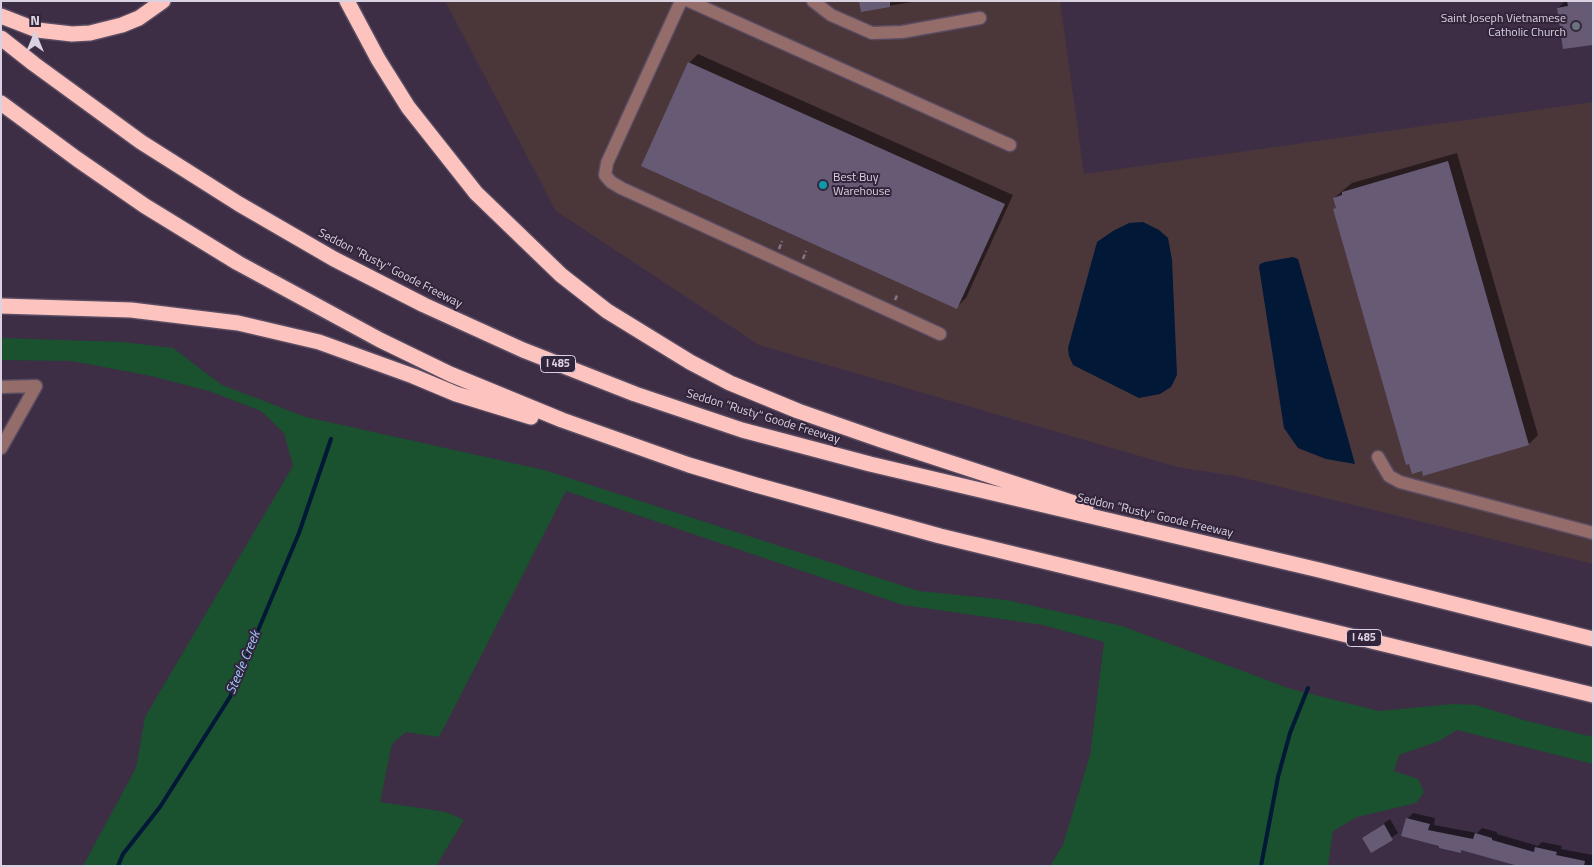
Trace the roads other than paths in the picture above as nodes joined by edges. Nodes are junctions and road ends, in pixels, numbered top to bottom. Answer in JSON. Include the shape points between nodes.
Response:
{"nodes":[{"id":1,"x":163,"y":1,"type":"edge"},
{"id":2,"x":347,"y":1,"type":"edge"},
{"id":3,"x":682,"y":1,"type":"edge"},
{"id":4,"x":690,"y":1,"type":"edge"},
{"id":5,"x":813,"y":1,"type":"edge"},
{"id":6,"x":1,"y":16,"type":"edge"},
{"id":7,"x":980,"y":18,"type":"dead end"},
{"id":8,"x":1,"y":38,"type":"edge"},
{"id":9,"x":1,"y":103,"type":"edge"},
{"id":10,"x":1010,"y":145,"type":"dead end"},
{"id":11,"x":1,"y":306,"type":"edge"},
{"id":12,"x":940,"y":334,"type":"dead end"},
{"id":13,"x":1,"y":387,"type":"edge"},
{"id":14,"x":1,"y":448,"type":"edge"},
{"id":15,"x":1378,"y":457,"type":"dead end"},
{"id":16,"x":689,"y":465,"type":"junction"},
{"id":17,"x":1593,"y":533,"type":"edge"},
{"id":18,"x":1180,"y":538,"type":"junction"},
{"id":19,"x":1593,"y":639,"type":"edge"},
{"id":20,"x":1593,"y":695,"type":"edge"}],
"edges":[{"from":1,"to":6,"type":"highway","via":[[131,22],[90,33],[36,30]]},
{"from":2,"to":18,"type":"highway","via":[[408,106],[476,193],[561,275],[637,331],[730,383],[798,410]]},
{"from":3,"to":12,"type":"lane","via":[[607,163],[605,175],[621,188]]},
{"from":4,"to":10,"type":"lane"},
{"from":5,"to":7,"type":"lane","via":[[831,16],[872,33],[902,32]]},
{"from":8,"to":18,"type":"highway","name":"Seddon \"Rusty\" Goode Freeway","number":"I 485","via":[[141,142],[239,204],[424,305],[523,350],[635,394],[742,430]]},
{"from":9,"to":16,"type":"highway","number":"I 485","via":[[145,206],[238,263],[380,340],[450,374],[562,420]]},
{"from":11,"to":16,"type":"highway","via":[[166,313],[273,330],[369,359],[456,394]]},
{"from":13,"to":14,"type":"lane","via":[[36,386]]},
{"from":15,"to":17,"type":"lane","via":[[1388,476],[1400,482]]},
{"from":16,"to":20,"type":"highway","number":"I 485","via":[[940,536]]},
{"from":18,"to":19,"type":"highway","name":"Seddon \"Rusty\" Goode Freeway","number":"I 485"}]}
